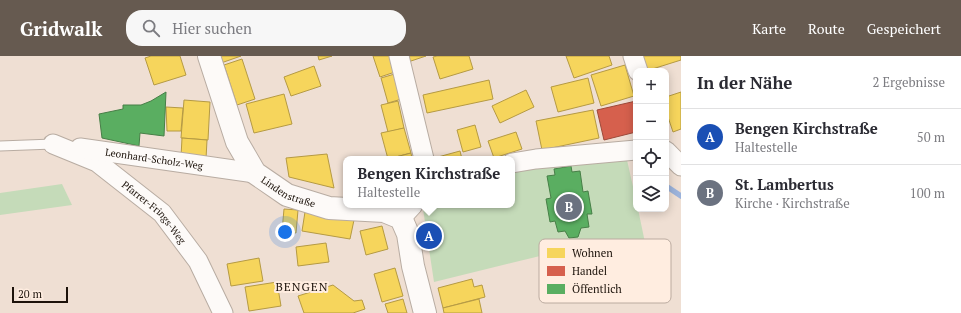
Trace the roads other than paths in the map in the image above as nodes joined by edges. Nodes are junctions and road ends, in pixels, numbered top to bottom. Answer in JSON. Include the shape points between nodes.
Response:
{"nodes":[{"id":1,"x":209,"y":56,"type":"edge"},
{"id":2,"x":399,"y":56,"type":"edge"},
{"id":3,"x":633,"y":56,"type":"edge"},
{"id":4,"x":637,"y":68,"type":"edge"},
{"id":5,"x":52,"y":144,"type":"junction"},
{"id":6,"x":0,"y":146,"type":"edge"},
{"id":7,"x":633,"y":150,"type":"edge"},
{"id":8,"x":669,"y":154,"type":"edge"},
{"id":9,"x":423,"y":156,"type":"edge"},
{"id":10,"x":515,"y":162,"type":"edge"},
{"id":11,"x":681,"y":166,"type":"edge"},
{"id":12,"x":256,"y":173,"type":"junction"},
{"id":13,"x":407,"y":211,"type":"edge"},
{"id":14,"x":223,"y":313,"type":"edge"},
{"id":15,"x":425,"y":313,"type":"edge"}],
"edges":[{"from":1,"to":12,"type":"street","name":"Lindenstraße","via":[[237,142]]},
{"from":2,"to":9,"type":"street"},
{"from":3,"to":4,"type":"street"},
{"from":5,"to":6,"type":"lane"},
{"from":5,"to":12,"type":"street","name":"Leonhard-Scholz-Weg"},
{"from":5,"to":14,"type":"street","name":"Pfarrer-Frings-Weg","via":[[97,162],[162,213],[198,261]]},
{"from":7,"to":10,"type":"street"},
{"from":8,"to":11,"type":"street"},
{"from":12,"to":13,"type":"street","name":"Lindenstraße","via":[[287,195],[329,208]]},
{"from":13,"to":15,"type":"street","via":[[413,266]]}]}
